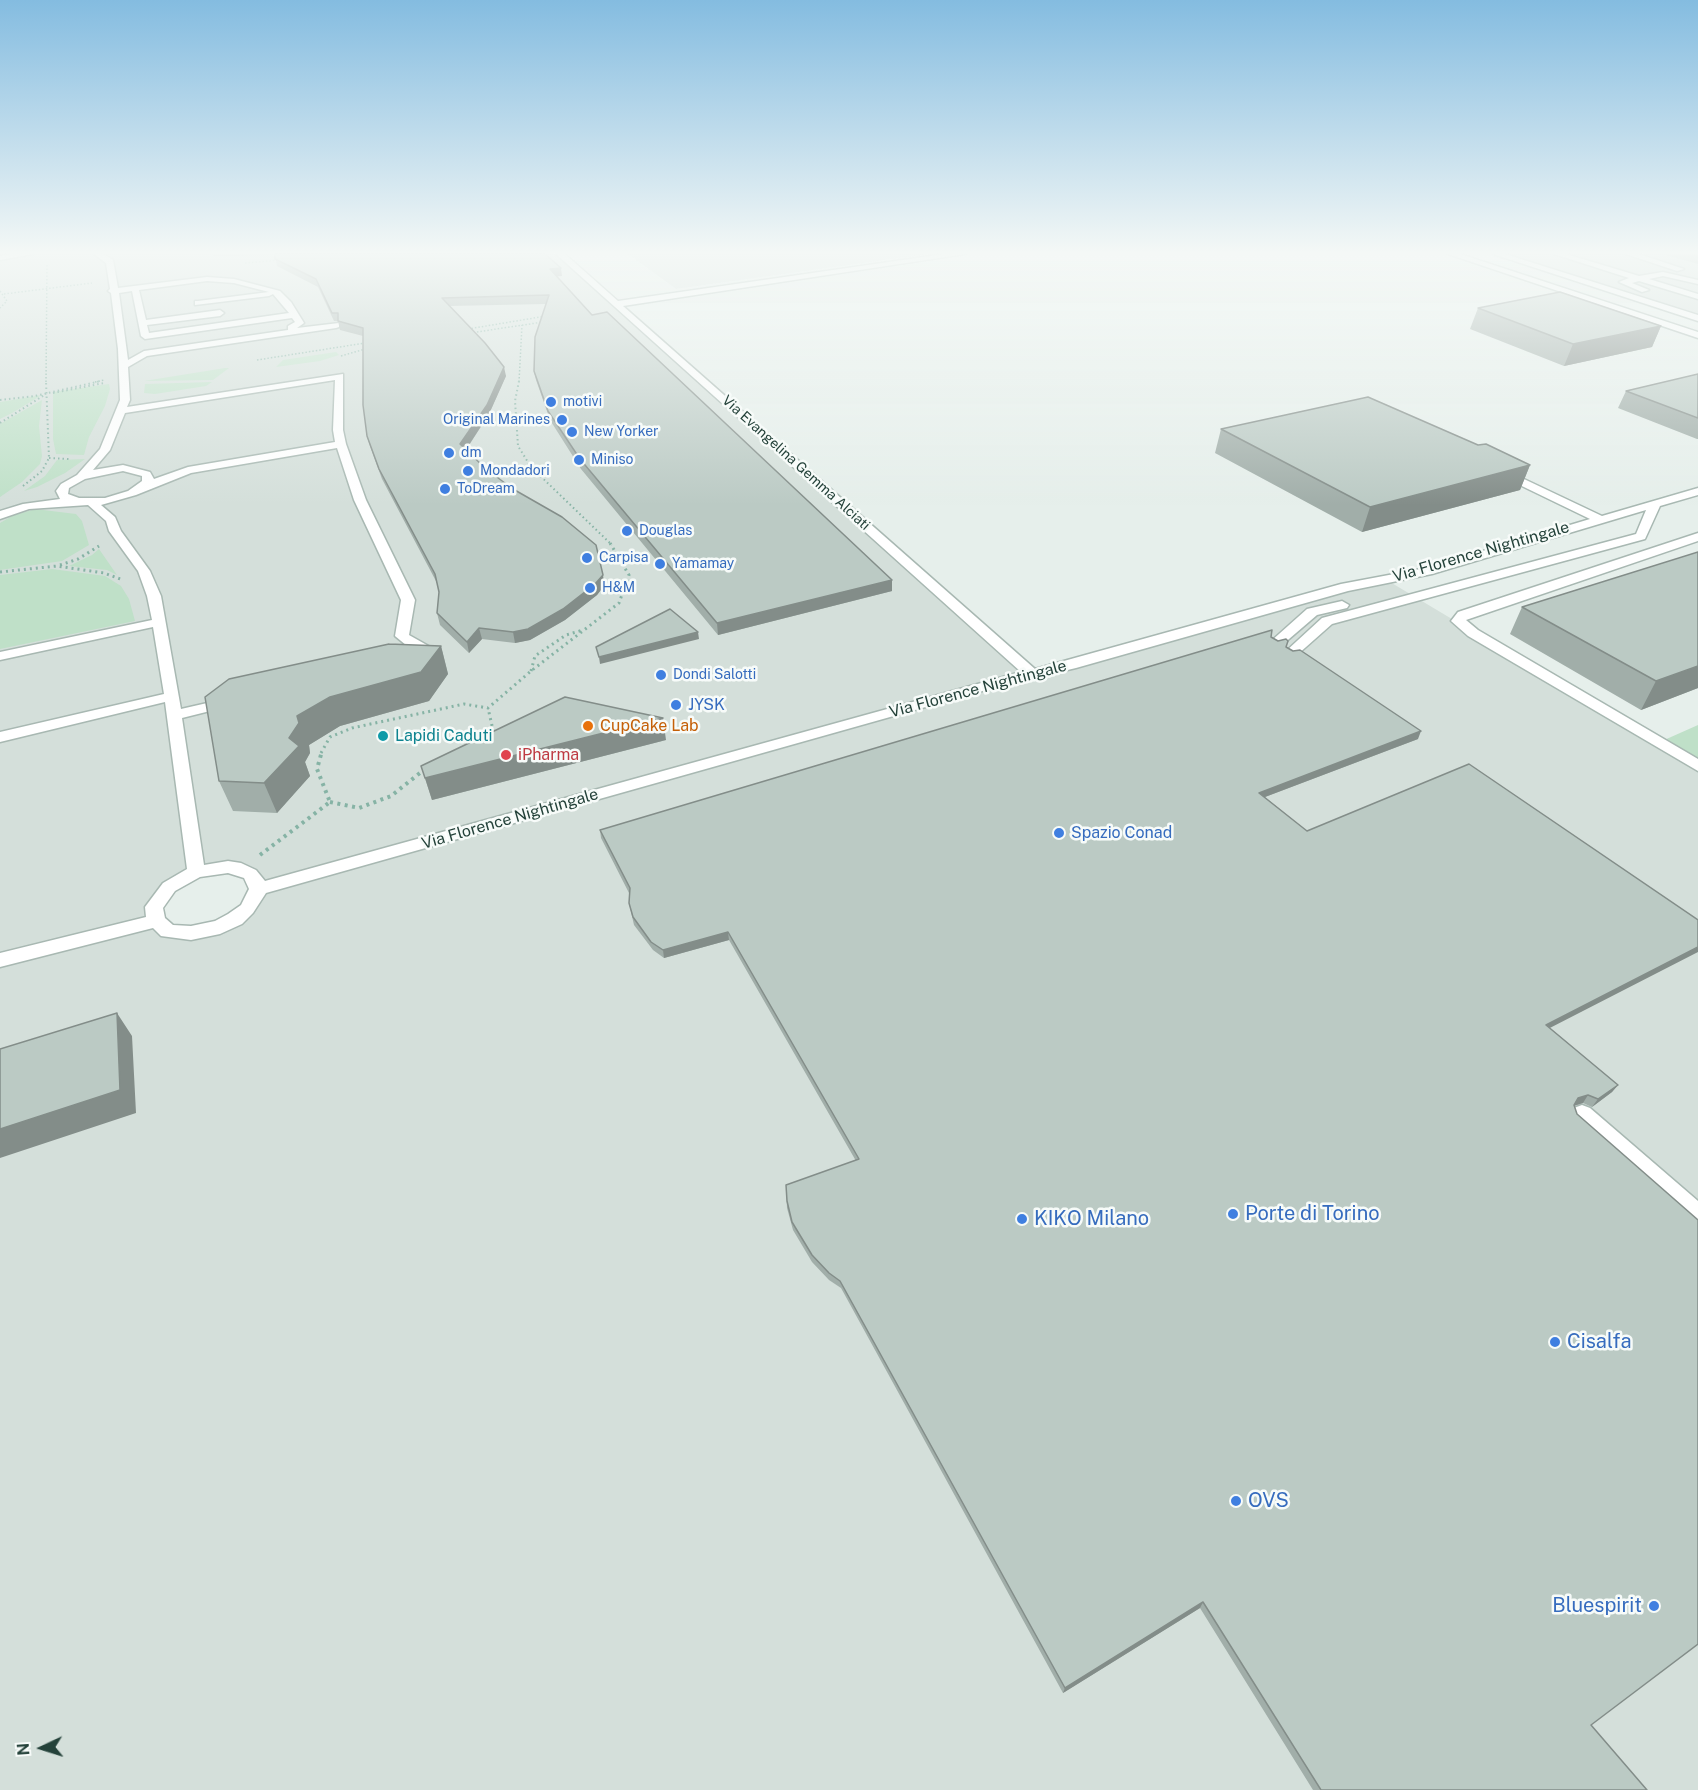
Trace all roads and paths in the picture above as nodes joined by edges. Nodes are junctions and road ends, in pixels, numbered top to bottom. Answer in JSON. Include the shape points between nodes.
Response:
{"nodes":[{"id":1,"x":47,"y":338,"type":"edge"},
{"id":2,"x":121,"y":338,"type":"edge"},
{"id":3,"x":145,"y":338,"type":"edge"},
{"id":4,"x":223,"y":338,"type":"edge"},
{"id":5,"x":245,"y":338,"type":"edge"},
{"id":6,"x":522,"y":338,"type":"edge"},
{"id":7,"x":655,"y":338,"type":"edge"},
{"id":8,"x":368,"y":342,"type":"edge"},
{"id":9,"x":148,"y":348,"type":"junction"},
{"id":10,"x":123,"y":349,"type":"junction"},
{"id":11,"x":365,"y":349,"type":"edge"},
{"id":12,"x":337,"y":357,"type":"dead end"},
{"id":13,"x":250,"y":361,"type":"dead end"},
{"id":14,"x":124,"y":366,"type":"junction"},
{"id":15,"x":105,"y":382,"type":"dead end"},
{"id":16,"x":46,"y":394,"type":"junction"},
{"id":17,"x":0,"y":401,"type":"edge"},
{"id":18,"x":123,"y":405,"type":"junction"},
{"id":19,"x":0,"y":423,"type":"edge"},
{"id":20,"x":341,"y":444,"type":"junction"},
{"id":21,"x":105,"y":450,"type":"junction"},
{"id":22,"x":1485,"y":464,"type":"edge"},
{"id":23,"x":130,"y":469,"type":"junction"},
{"id":24,"x":188,"y":470,"type":"junction"},
{"id":25,"x":81,"y":477,"type":"junction"},
{"id":26,"x":67,"y":484,"type":"junction"},
{"id":27,"x":18,"y":490,"type":"dead end"},
{"id":28,"x":137,"y":491,"type":"junction"},
{"id":29,"x":1698,"y":491,"type":"edge"},
{"id":30,"x":74,"y":501,"type":"junction"},
{"id":31,"x":92,"y":502,"type":"junction"},
{"id":32,"x":1656,"y":503,"type":"junction"},
{"id":33,"x":0,"y":506,"type":"edge"},
{"id":34,"x":1630,"y":511,"type":"junction"},
{"id":35,"x":0,"y":515,"type":"edge"},
{"id":36,"x":1599,"y":519,"type":"junction"},
{"id":37,"x":113,"y":525,"type":"junction"},
{"id":38,"x":1698,"y":537,"type":"edge"},
{"id":39,"x":57,"y":567,"type":"junction"},
{"id":40,"x":0,"y":572,"type":"edge"},
{"id":41,"x":152,"y":590,"type":"junction"},
{"id":42,"x":160,"y":622,"type":"junction"},
{"id":43,"x":586,"y":629,"type":"junction"},
{"id":44,"x":1277,"y":642,"type":"edge"},
{"id":45,"x":1292,"y":652,"type":"edge"},
{"id":46,"x":0,"y":656,"type":"edge"},
{"id":47,"x":411,"y":658,"type":"edge"},
{"id":48,"x":531,"y":671,"type":"junction"},
{"id":49,"x":1031,"y":673,"type":"junction"},
{"id":50,"x":172,"y":696,"type":"junction"},
{"id":51,"x":242,"y":698,"type":"edge"},
{"id":52,"x":488,"y":708,"type":"junction"},
{"id":53,"x":174,"y":715,"type":"junction"},
{"id":54,"x":0,"y":736,"type":"edge"},
{"id":55,"x":486,"y":736,"type":"edge"},
{"id":56,"x":1698,"y":766,"type":"edge"},
{"id":57,"x":431,"y":767,"type":"edge"},
{"id":58,"x":330,"y":802,"type":"junction"},
{"id":59,"x":241,"y":869,"type":"junction"},
{"id":60,"x":196,"y":872,"type":"junction"},
{"id":61,"x":258,"y":889,"type":"junction"},
{"id":62,"x":156,"y":921,"type":"junction"},
{"id":63,"x":0,"y":960,"type":"edge"},
{"id":64,"x":1582,"y":1114,"type":"dead end"},
{"id":65,"x":1698,"y":1215,"type":"edge"}],
"edges":[{"from":1,"to":16,"type":"path"},
{"from":2,"to":10,"type":"street"},
{"from":3,"to":9,"type":"street"},
{"from":4,"to":9,"type":"street"},
{"from":5,"to":14,"type":"street","via":[[144,354]]},
{"from":6,"to":43,"type":"path","via":[[515,401],[518,446],[531,467],[615,548],[629,574],[619,603]]},
{"from":7,"to":49,"type":"street","name":"Via Evangelina Gemma Alciati"},
{"from":8,"to":13,"type":"path"},
{"from":9,"to":10,"type":"street"},
{"from":10,"to":14,"type":"street"},
{"from":11,"to":12,"type":"path"},
{"from":14,"to":18,"type":"street"},
{"from":15,"to":16,"type":"path"},
{"from":16,"to":17,"type":"path"},
{"from":16,"to":19,"type":"path"},
{"from":16,"to":27,"type":"path","via":[[49,458],[42,471]]},
{"from":18,"to":20,"type":"street","via":[[340,376]]},
{"from":18,"to":21,"type":"street"},
{"from":20,"to":24,"type":"street"},
{"from":20,"to":47,"type":"street","via":[[360,500],[408,600],[402,636],[417,647],[434,652]]},
{"from":21,"to":23,"type":"street","via":[[120,466]]},
{"from":21,"to":25,"type":"street"},
{"from":22,"to":36,"type":"street"},
{"from":23,"to":24,"type":"street"},
{"from":23,"to":25,"type":"street"},
{"from":23,"to":28,"type":"street","via":[[149,478]]},
{"from":24,"to":28,"type":"street"},
{"from":25,"to":26,"type":"street"},
{"from":26,"to":30,"type":"street","via":[[63,496]]},
{"from":26,"to":33,"type":"street"},
{"from":28,"to":31,"type":"street"},
{"from":28,"to":37,"type":"street"},
{"from":29,"to":32,"type":"street","name":"Via Florence Nightingale"},
{"from":30,"to":31,"type":"street"},
{"from":30,"to":35,"type":"street","via":[[27,506]]},
{"from":31,"to":37,"type":"street"},
{"from":32,"to":34,"type":"street","name":"Via Florence Nightingale"},
{"from":32,"to":45,"type":"street","via":[[1641,536],[1327,621]]},
{"from":34,"to":36,"type":"street","name":"Via Florence Nightingale"},
{"from":34,"to":44,"type":"street","via":[[1623,529],[1312,612]]},
{"from":36,"to":49,"type":"street","name":"Via Florence Nightingale","via":[[1428,571],[1346,587]]},
{"from":37,"to":39,"type":"path","via":[[92,551]]},
{"from":37,"to":41,"type":"street"},
{"from":38,"to":56,"type":"street","via":[[1463,615],[1458,621]]},
{"from":39,"to":40,"type":"path"},
{"from":39,"to":41,"type":"path","via":[[104,573]]},
{"from":41,"to":42,"type":"street"},
{"from":42,"to":46,"type":"street"},
{"from":42,"to":50,"type":"street"},
{"from":43,"to":48,"type":"path"},
{"from":43,"to":48,"type":"path","via":[[566,634],[535,656]]},
{"from":48,"to":52,"type":"path"},
{"from":49,"to":61,"type":"street","name":"Via Florence Nightingale"},
{"from":50,"to":53,"type":"street"},
{"from":50,"to":54,"type":"street"},
{"from":51,"to":53,"type":"street"},
{"from":52,"to":55,"type":"path","via":[[494,730]]},
{"from":52,"to":58,"type":"path","via":[[464,704],[396,717],[330,737],[317,770]]},
{"from":53,"to":60,"type":"street"},
{"from":57,"to":58,"type":"path","via":[[420,771],[391,796],[359,808]]},
{"from":58,"to":59,"type":"path"},
{"from":59,"to":60,"type":"street"},
{"from":59,"to":61,"type":"street","via":[[256,880]]},
{"from":60,"to":62,"type":"street","via":[[160,897],[154,907]]},
{"from":61,"to":62,"type":"street","via":[[247,909],[220,927],[179,933],[168,931]]},
{"from":62,"to":63,"type":"street"},
{"from":64,"to":65,"type":"street"}]}
